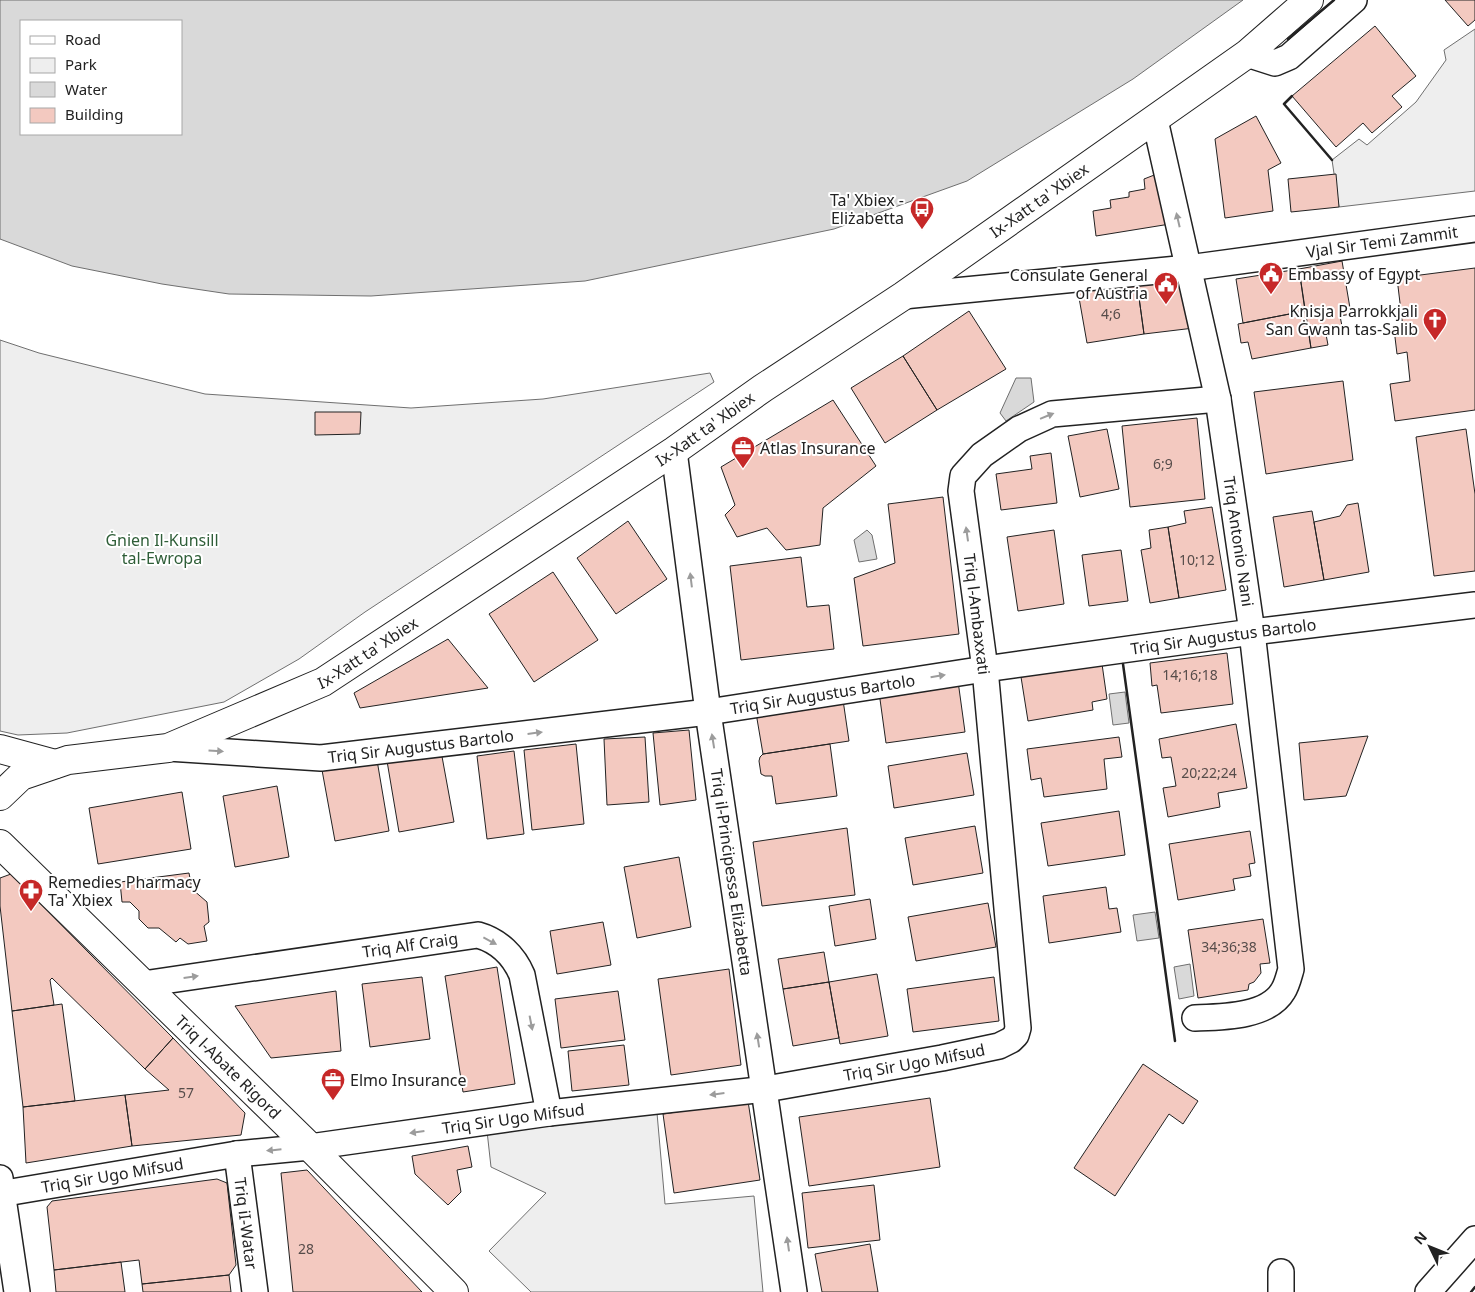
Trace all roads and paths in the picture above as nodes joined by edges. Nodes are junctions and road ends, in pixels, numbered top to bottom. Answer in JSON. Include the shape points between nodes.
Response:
{"nodes":[{"id":1,"x":1309,"y":0,"type":"edge"},
{"id":2,"x":1354,"y":0,"type":"edge"},
{"id":3,"x":1247,"y":54,"type":"junction"},
{"id":4,"x":1155,"y":120,"type":"junction"},
{"id":5,"x":1475,"y":229,"type":"edge"},
{"id":6,"x":1188,"y":268,"type":"junction"},
{"id":7,"x":903,"y":296,"type":"junction"},
{"id":8,"x":1218,"y":399,"type":"junction"},
{"id":9,"x":674,"y":451,"type":"junction"},
{"id":10,"x":1475,"y":605,"type":"edge"},
{"id":11,"x":1252,"y":632,"type":"junction"},
{"id":12,"x":984,"y":669,"type":"junction"},
{"id":13,"x":708,"y":712,"type":"junction"},
{"id":14,"x":168,"y":748,"type":"junction"},
{"id":15,"x":0,"y":749,"type":"edge"},
{"id":16,"x":55,"y":764,"type":"junction"},
{"id":17,"x":0,"y":796,"type":"edge"},
{"id":18,"x":0,"y":844,"type":"edge"},
{"id":19,"x":143,"y":984,"type":"junction"},
{"id":20,"x":1195,"y":1018,"type":"dead end"},
{"id":21,"x":1018,"y":1028,"type":"joint"},
{"id":22,"x":766,"y":1088,"type":"junction"},
{"id":23,"x":549,"y":1113,"type":"junction"},
{"id":24,"x":310,"y":1147,"type":"junction"},
{"id":25,"x":238,"y":1154,"type":"junction"},
{"id":26,"x":0,"y":1189,"type":"edge"},
{"id":27,"x":1475,"y":1239,"type":"edge"},
{"id":28,"x":17,"y":1292,"type":"edge"},
{"id":29,"x":255,"y":1292,"type":"edge"},
{"id":30,"x":454,"y":1292,"type":"edge"},
{"id":31,"x":794,"y":1292,"type":"edge"},
{"id":32,"x":1428,"y":1292,"type":"edge"}],
"edges":[{"from":1,"to":3,"type":"main road","name":"Ix-Xatt ta' Xbiex"},
{"from":2,"to":3,"type":"street","via":[[1288,57],[1275,63]]},
{"from":3,"to":4,"type":"main road","name":"Ix-Xatt ta' Xbiex"},
{"from":6,"to":4,"type":"street","name":"Triq Antonio Nani","one_way":true},
{"from":4,"to":7,"type":"main road","name":"Ix-Xatt ta' Xbiex"},
{"from":5,"to":6,"type":"street","name":"Vjal Sir Temi Zammit"},
{"from":6,"to":7,"type":"street","name":"Vjal Sir Temi Zammit"},
{"from":6,"to":8,"type":"street","name":"Triq Antonio Nani"},
{"from":7,"to":9,"type":"main road","name":"Ix-Xatt ta' Xbiex"},
{"from":8,"to":11,"type":"street","name":"Triq Antonio Nani"},
{"from":12,"to":8,"type":"street","name":"Triq l-Ambaxxati","one_way":true,"via":[[961,491],[963,476],[970,467],[1019,429],[1052,414]]},
{"from":13,"to":9,"type":"street","name":"Triq il-Prinċipessa Eliżabetta","one_way":true},
{"from":9,"to":14,"type":"main road","name":"Ix-Xatt ta' Xbiex","via":[[323,682]]},
{"from":10,"to":11,"type":"street","name":"Triq Sir Augustus Bartolo"},
{"from":11,"to":12,"type":"street","name":"Triq Sir Augustus Bartolo"},
{"from":11,"to":20,"type":"street","name":"Triq Antonio Nani","via":[[1291,969],[1283,992],[1270,1006],[1230,1017]]},
{"from":13,"to":12,"type":"street","name":"Triq Sir Augustus Bartolo","one_way":true},
{"from":12,"to":21,"type":"street","name":"Triq l-Ambaxxati"},
{"from":14,"to":13,"type":"street","name":"Triq Sir Augustus Bartolo","one_way":true,"via":[[321,758]]},
{"from":22,"to":13,"type":"street","name":"Triq il-Prinċipessa Eliżabetta","one_way":true},
{"from":14,"to":16,"type":"main road","name":"Ix-Xatt ta' Xbiex"},
{"from":15,"to":16,"type":"main road","name":"Ix-Xatt ta' Xbiex"},
{"from":16,"to":17,"type":"main road","name":"Ix-Xatt ta' Xbiex","via":[[21,776]]},
{"from":18,"to":19,"type":"main road","name":"Triq l-Abate Rigord"},
{"from":19,"to":23,"type":"street","name":"Triq Alf Craig","one_way":true,"via":[[478,936],[486,938],[513,958],[522,975]]},
{"from":19,"to":24,"type":"main road","name":"Triq l-Abate Rigord"},
{"from":21,"to":22,"type":"street","name":"Triq Sir Ugo Mifsud","via":[[1011,1040],[999,1046]]},
{"from":22,"to":23,"type":"street","name":"Triq Sir Ugo Mifsud","one_way":true},
{"from":31,"to":22,"type":"street","name":"Triq il-Prinċipessa Eliżabetta","one_way":true},
{"from":23,"to":24,"type":"street","name":"Triq Sir Ugo Mifsud","one_way":true},
{"from":24,"to":25,"type":"street","name":"Triq Sir Ugo Mifsud","one_way":true},
{"from":24,"to":30,"type":"main road","name":"Triq l-Abate Rigord"},
{"from":25,"to":26,"type":"street","name":"Triq Sir Ugo Mifsud"},
{"from":25,"to":29,"type":"street","name":"Triq iI-Watar"},
{"from":26,"to":28,"type":"street"},
{"from":27,"to":32,"type":"street"}]}
